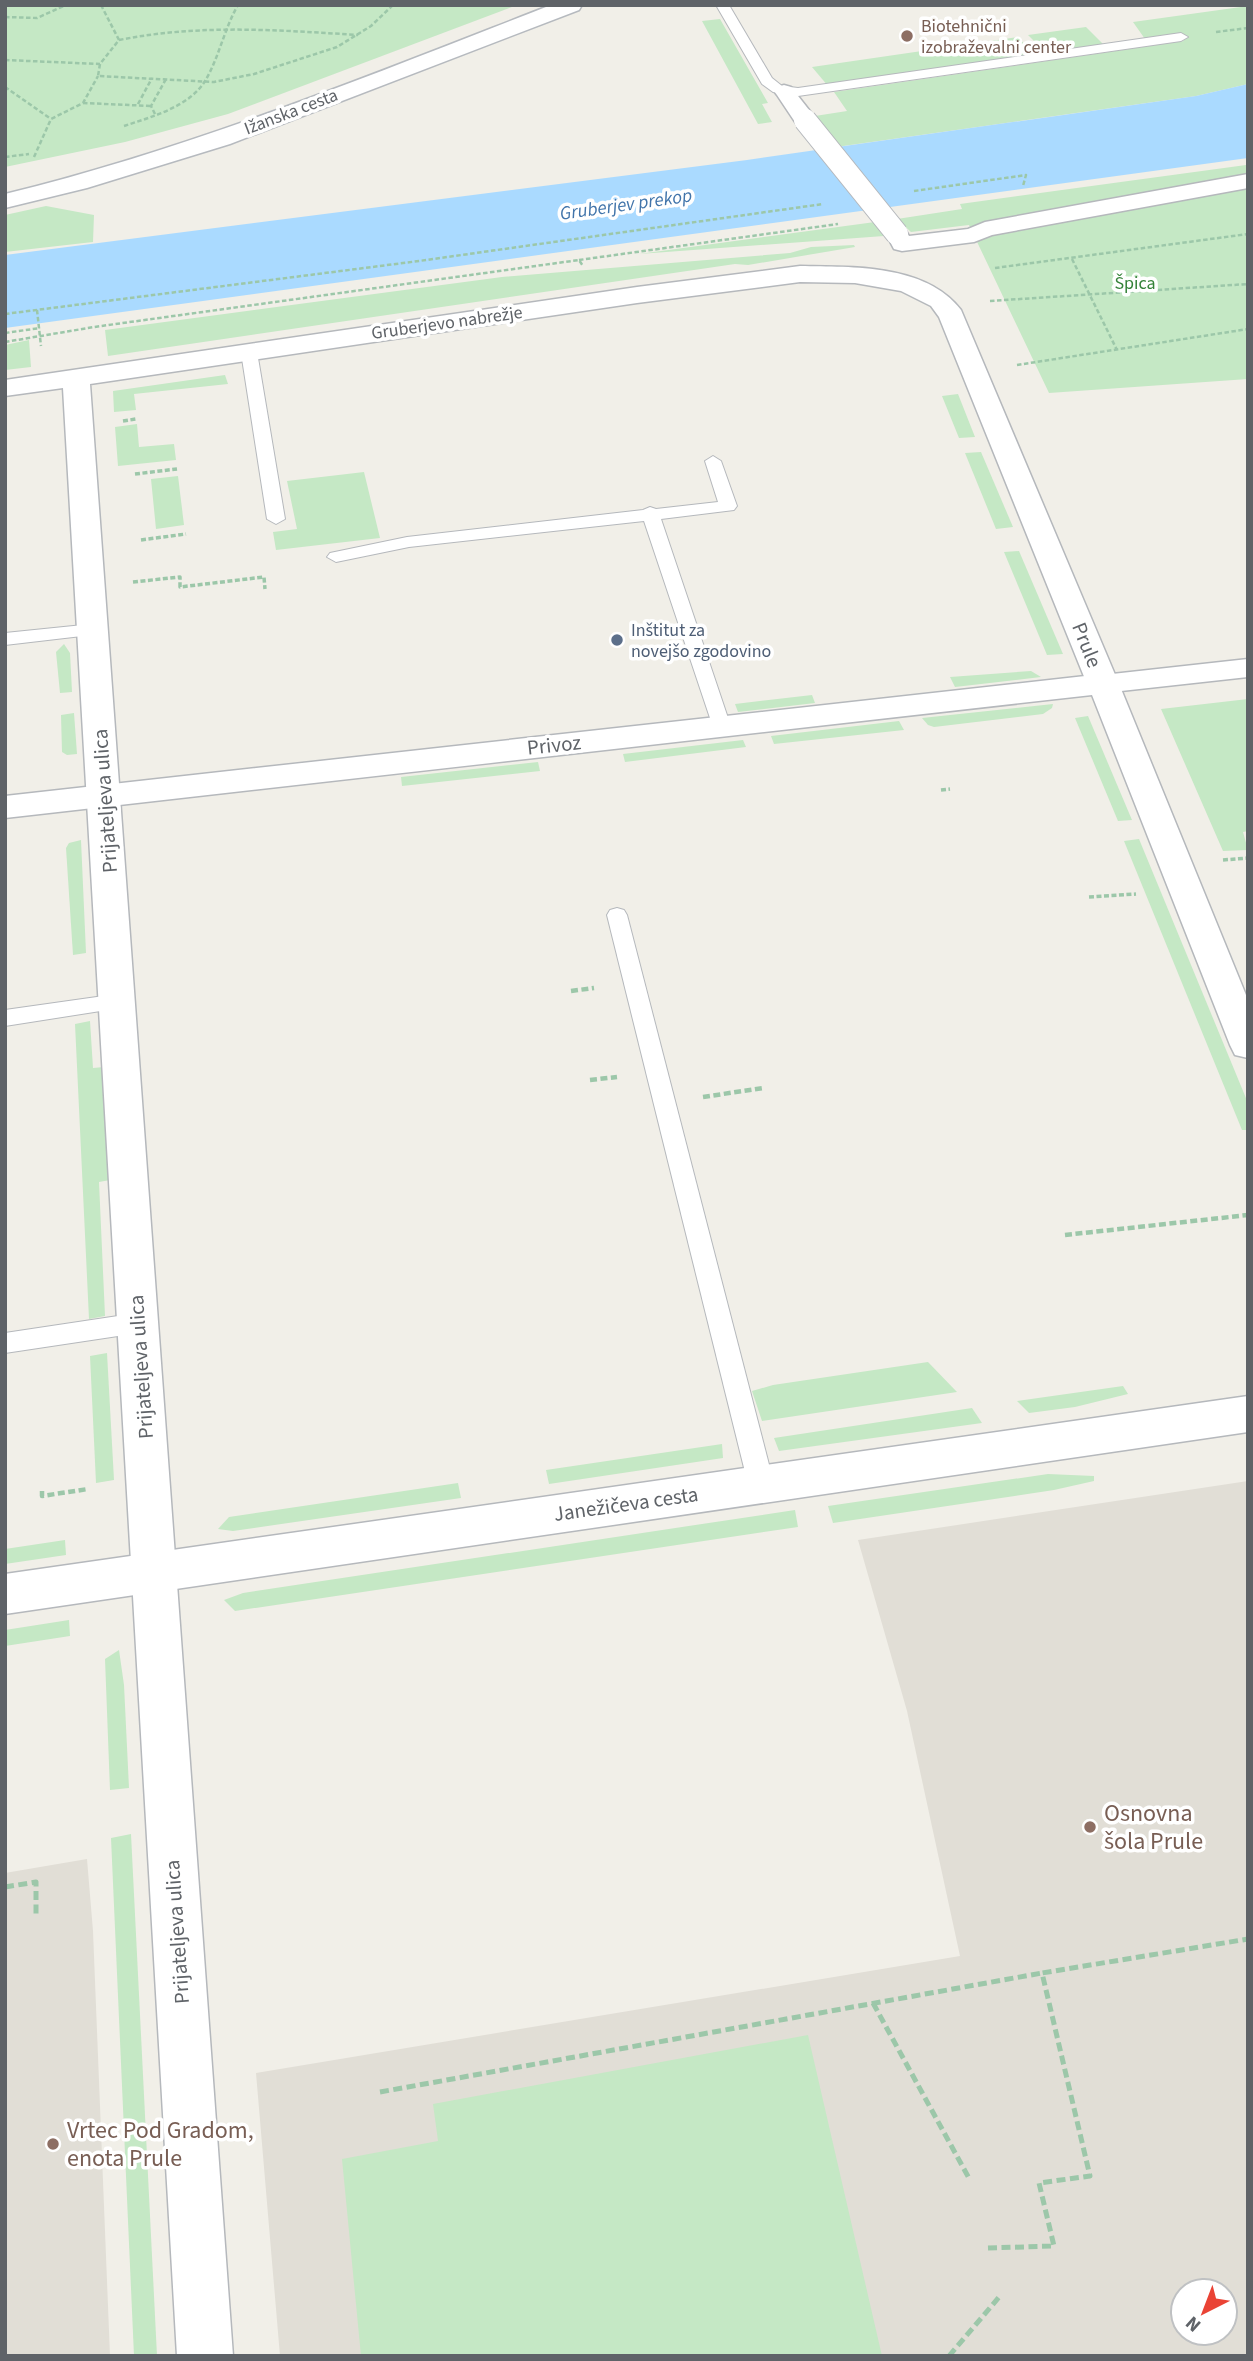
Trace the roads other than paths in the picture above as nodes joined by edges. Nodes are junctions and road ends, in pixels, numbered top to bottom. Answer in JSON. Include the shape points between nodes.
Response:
{"nodes":[{"id":1,"x":571,"y":5,"type":"edge"},
{"id":2,"x":722,"y":5,"type":"edge"},
{"id":3,"x":1181,"y":37,"type":"dead end"},
{"id":4,"x":784,"y":91,"type":"junction"},
{"id":5,"x":1248,"y":181,"type":"edge"},
{"id":6,"x":5,"y":201,"type":"edge"},
{"id":7,"x":889,"y":280,"type":"joint"},
{"id":8,"x":249,"y":352,"type":"junction"},
{"id":9,"x":76,"y":378,"type":"junction"},
{"id":10,"x":5,"y":388,"type":"edge"},
{"id":11,"x":713,"y":461,"type":"dead end"},
{"id":12,"x":650,"y":513,"type":"junction"},
{"id":13,"x":276,"y":519,"type":"dead end"},
{"id":14,"x":336,"y":557,"type":"dead end"},
{"id":15,"x":93,"y":630,"type":"junction"},
{"id":16,"x":5,"y":639,"type":"edge"},
{"id":17,"x":1248,"y":668,"type":"edge"},
{"id":18,"x":1102,"y":684,"type":"junction"},
{"id":19,"x":722,"y":727,"type":"junction"},
{"id":20,"x":106,"y":796,"type":"junction"},
{"id":21,"x":5,"y":807,"type":"edge"},
{"id":22,"x":617,"y":915,"type":"dead end"},
{"id":23,"x":118,"y":1002,"type":"junction"},
{"id":24,"x":5,"y":1018,"type":"edge"},
{"id":25,"x":1248,"y":1045,"type":"edge"},
{"id":26,"x":138,"y":1323,"type":"junction"},
{"id":27,"x":5,"y":1343,"type":"edge"},
{"id":28,"x":1248,"y":1414,"type":"edge"},
{"id":29,"x":761,"y":1484,"type":"junction"},
{"id":30,"x":153,"y":1572,"type":"junction"},
{"id":31,"x":5,"y":1594,"type":"edge"},
{"id":32,"x":205,"y":2356,"type":"edge"}],
"edges":[{"from":1,"to":6,"type":"street","name":"Ižanska cesta","via":[[188,151]]},
{"from":2,"to":4,"type":"lane","via":[[762,75]]},
{"from":3,"to":4,"type":"lane","via":[[831,89]]},
{"from":4,"to":5,"type":"street","bridge":true,"via":[[902,244],[974,235],[985,229]]},
{"from":7,"to":8,"type":"street","name":"Gruberjevo nabrežje","via":[[800,274]]},
{"from":7,"to":18,"type":"street","name":"Prule","via":[[928,293],[952,316]]},
{"from":8,"to":9,"type":"street","name":"Gruberjevo nabrežje"},
{"from":8,"to":13,"type":"lane"},
{"from":9,"to":10,"type":"street","name":"Gruberjevo nabrežje"},
{"from":9,"to":15,"type":"street","name":"Prijateljeva ulica"},
{"from":11,"to":12,"type":"lane","via":[[728,506]]},
{"from":12,"to":14,"type":"lane","via":[[407,542]]},
{"from":12,"to":19,"type":"lane"},
{"from":15,"to":16,"type":"lane"},
{"from":15,"to":20,"type":"street","name":"Prijateljeva ulica"},
{"from":17,"to":18,"type":"street"},
{"from":18,"to":19,"type":"street","name":"Privoz"},
{"from":18,"to":25,"type":"street","name":"Prule"},
{"from":19,"to":20,"type":"street","name":"Privoz"},
{"from":20,"to":21,"type":"street","name":"Privoz"},
{"from":20,"to":23,"type":"street","name":"Prijateljeva ulica"},
{"from":22,"to":29,"type":"lane"},
{"from":23,"to":24,"type":"lane"},
{"from":23,"to":26,"type":"street","name":"Prijateljeva ulica"},
{"from":26,"to":27,"type":"lane"},
{"from":26,"to":30,"type":"street","name":"Prijateljeva ulica"},
{"from":28,"to":29,"type":"street","name":"Janežičeva cesta"},
{"from":29,"to":30,"type":"street","name":"Janežičeva cesta"},
{"from":30,"to":31,"type":"street","name":"Janežičeva cesta"},
{"from":30,"to":32,"type":"street","name":"Prijateljeva ulica"}]}
